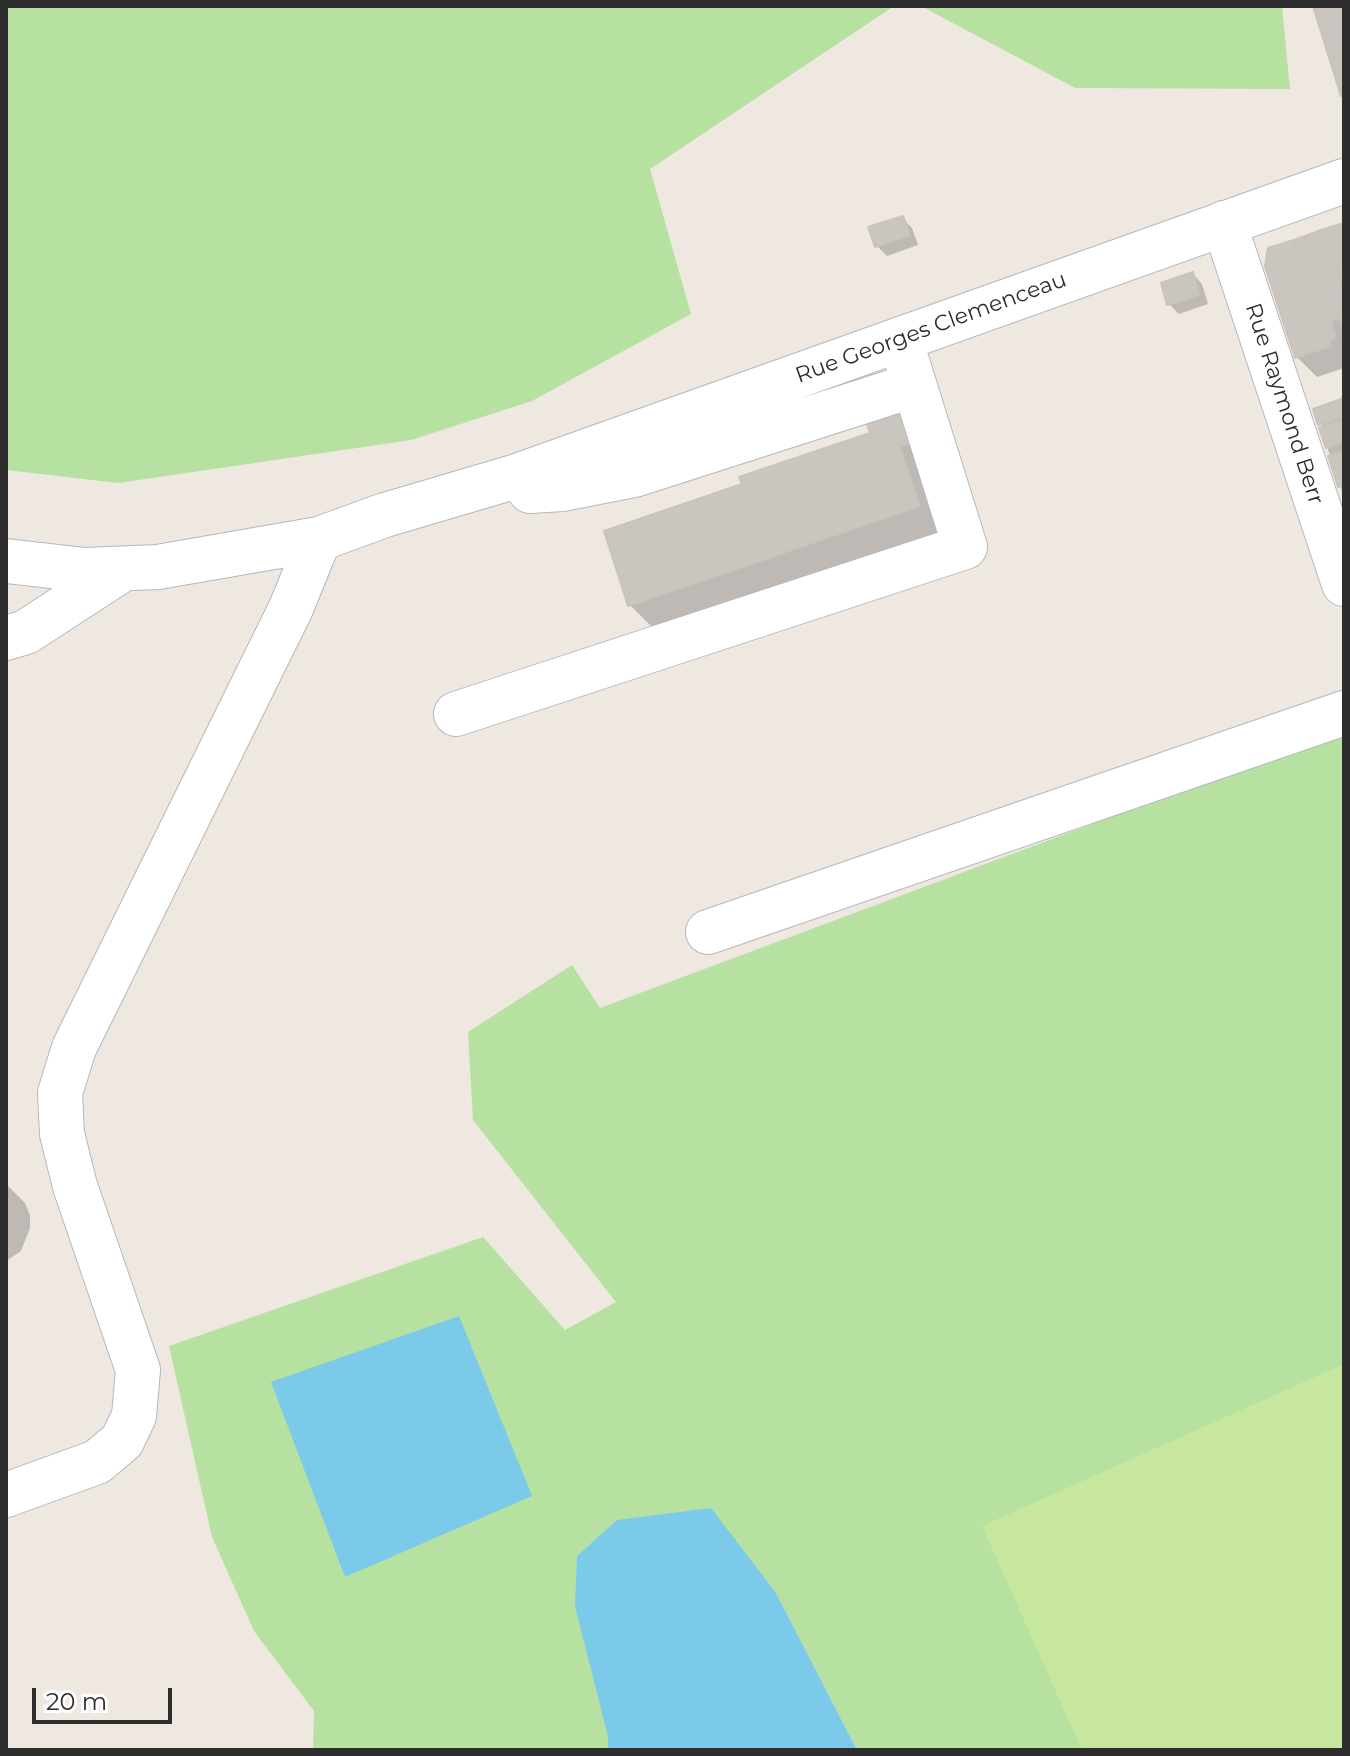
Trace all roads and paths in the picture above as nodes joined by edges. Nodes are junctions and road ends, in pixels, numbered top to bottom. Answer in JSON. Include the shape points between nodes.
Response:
{"nodes":[{"id":1,"x":1344,"y":181,"type":"edge"},
{"id":2,"x":1224,"y":223,"type":"junction"},
{"id":3,"x":900,"y":339,"type":"junction"},
{"id":4,"x":914,"y":385,"type":"junction"},
{"id":5,"x":447,"y":497,"type":"junction"},
{"id":6,"x":319,"y":539,"type":"junction"},
{"id":7,"x":6,"y":561,"type":"edge"},
{"id":8,"x":123,"y":569,"type":"junction"},
{"id":9,"x":1344,"y":584,"type":"edge"},
{"id":10,"x":6,"y":638,"type":"edge"},
{"id":11,"x":1344,"y":713,"type":"edge"},
{"id":12,"x":456,"y":714,"type":"dead end"},
{"id":13,"x":708,"y":932,"type":"dead end"},
{"id":14,"x":6,"y":1495,"type":"edge"}],
"edges":[{"from":1,"to":2,"type":"street","name":"Rue Georges Clemenceau"},
{"from":2,"to":3,"type":"street","name":"Rue Georges Clemenceau"},
{"from":2,"to":9,"type":"street","name":"Rue Raymond Berr"},
{"from":3,"to":4,"type":"street"},
{"from":3,"to":5,"type":"street","name":"Rue Georges Clemenceau"},
{"from":4,"to":5,"type":"street","via":[[634,475],[563,489]]},
{"from":4,"to":12,"type":"street","via":[[965,547]]},
{"from":5,"to":6,"type":"street"},
{"from":6,"to":8,"type":"street"},
{"from":6,"to":14,"type":"street","via":[[284,622],[74,1048],[60,1093],[62,1134],[75,1186],[138,1370],[134,1416],[122,1441],[97,1462]]},
{"from":7,"to":8,"type":"street"},
{"from":8,"to":10,"type":"street","via":[[26,632]]},
{"from":11,"to":13,"type":"street"}]}
